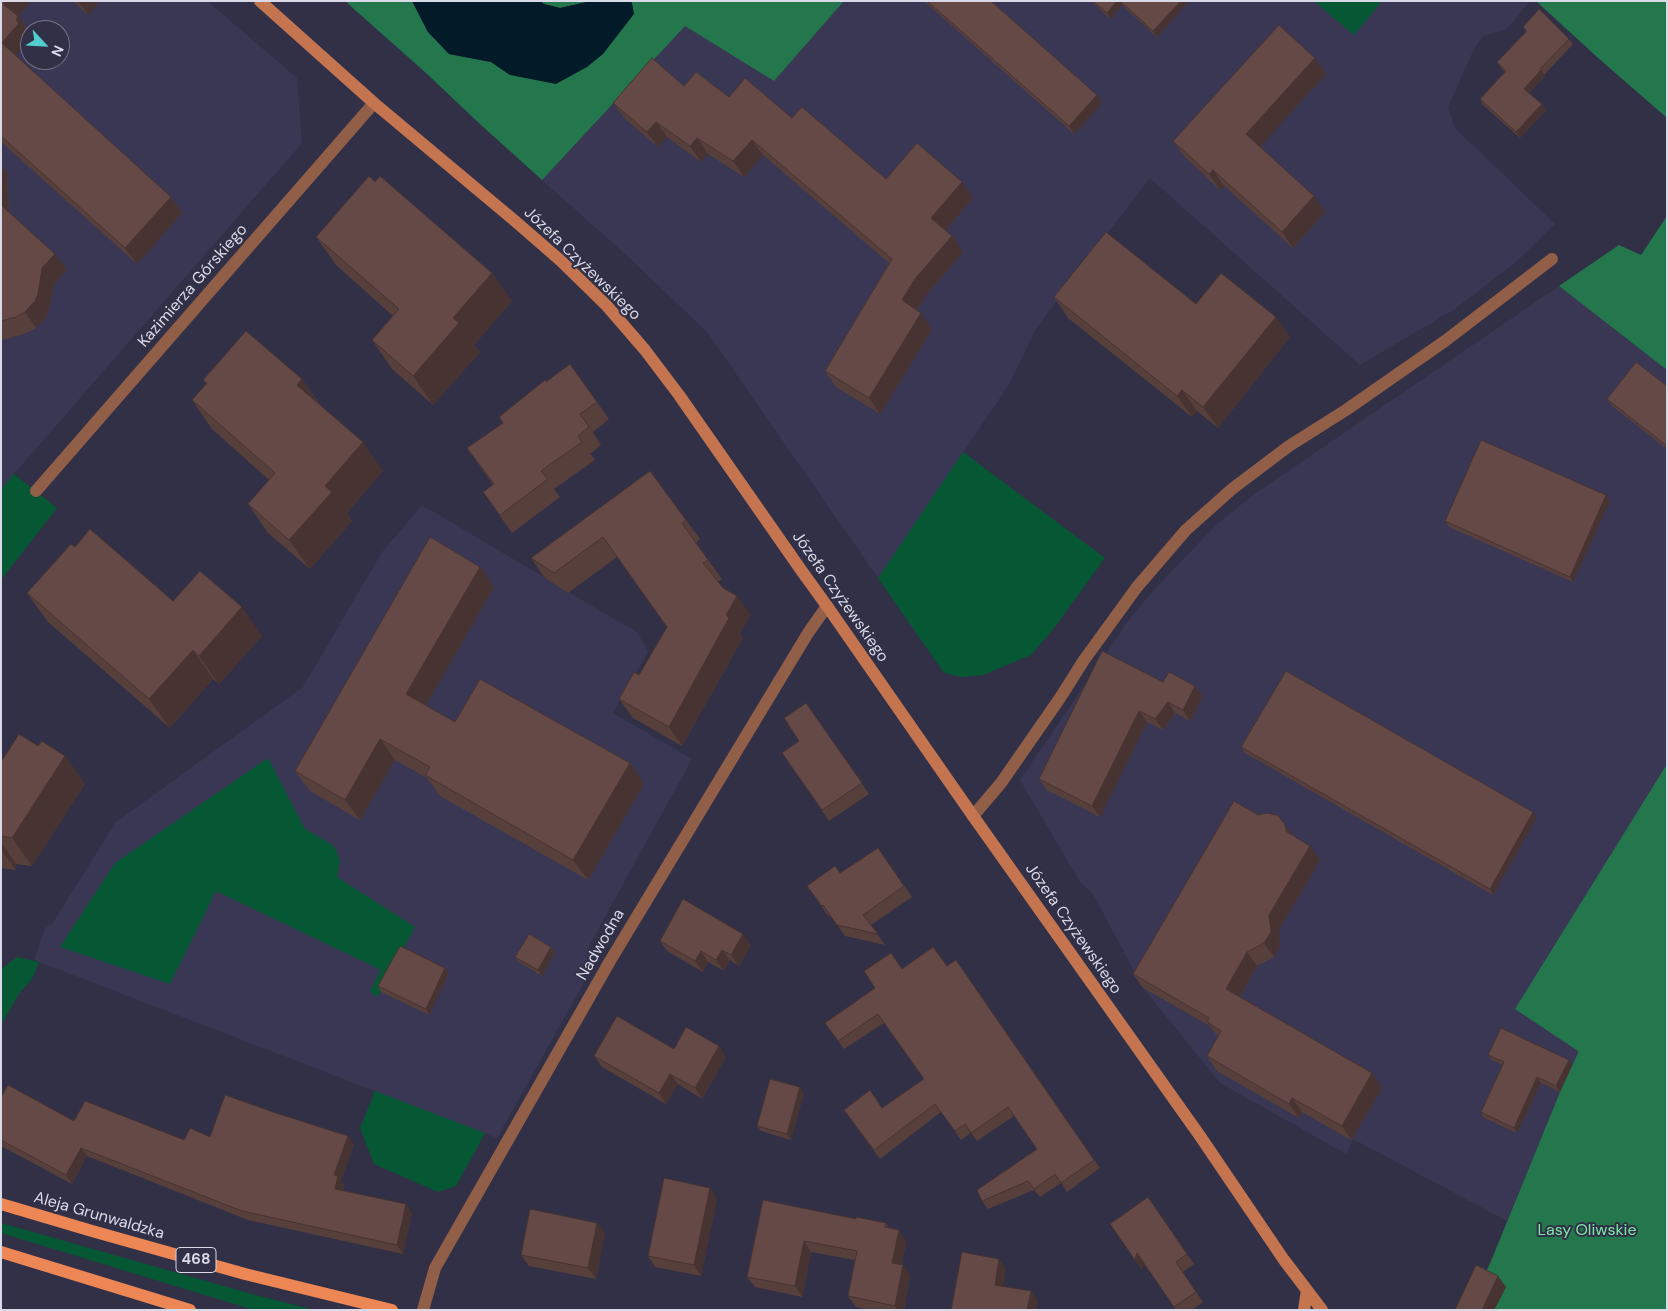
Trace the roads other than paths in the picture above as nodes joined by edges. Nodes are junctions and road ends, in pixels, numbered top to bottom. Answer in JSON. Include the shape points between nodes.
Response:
{"nodes":[{"id":1,"x":260,"y":1,"type":"edge"},
{"id":2,"x":374,"y":103,"type":"junction"},
{"id":3,"x":1552,"y":260,"type":"dead end"},
{"id":4,"x":36,"y":491,"type":"dead end"},
{"id":5,"x":827,"y":606,"type":"junction"},
{"id":6,"x":973,"y":816,"type":"junction"},
{"id":7,"x":1,"y":1204,"type":"edge"},
{"id":8,"x":1,"y":1252,"type":"edge"},
{"id":9,"x":1307,"y":1290,"type":"junction"},
{"id":10,"x":190,"y":1310,"type":"edge"},
{"id":11,"x":392,"y":1310,"type":"edge"},
{"id":12,"x":424,"y":1310,"type":"edge"},
{"id":13,"x":1304,"y":1310,"type":"edge"},
{"id":14,"x":1322,"y":1310,"type":"edge"}],
"edges":[{"from":1,"to":2,"type":"street","name":"Józefa Czyżewskiego"},
{"from":2,"to":4,"type":"street","name":"Kazimierza Górskiego"},
{"from":2,"to":5,"type":"street","name":"Józefa Czyżewskiego","via":[[516,221],[607,306],[679,395]]},
{"from":3,"to":6,"type":"street","via":[[1445,341],[1289,446],[1232,489],[1186,530],[1137,587],[1001,783]]},
{"from":5,"to":6,"type":"street","name":"Józefa Czyżewskiego"},
{"from":5,"to":12,"type":"street","name":"Nadwodna","via":[[610,961],[435,1268]]},
{"from":6,"to":9,"type":"street","name":"Józefa Czyżewskiego"},
{"from":7,"to":11,"type":"main road","name":"Aleja Grunwaldzka","number":"468","via":[[245,1274]]},
{"from":8,"to":10,"type":"main road"},
{"from":9,"to":13,"type":"street"},
{"from":9,"to":14,"type":"street","name":"Józefa Czyżewskiego"}]}
